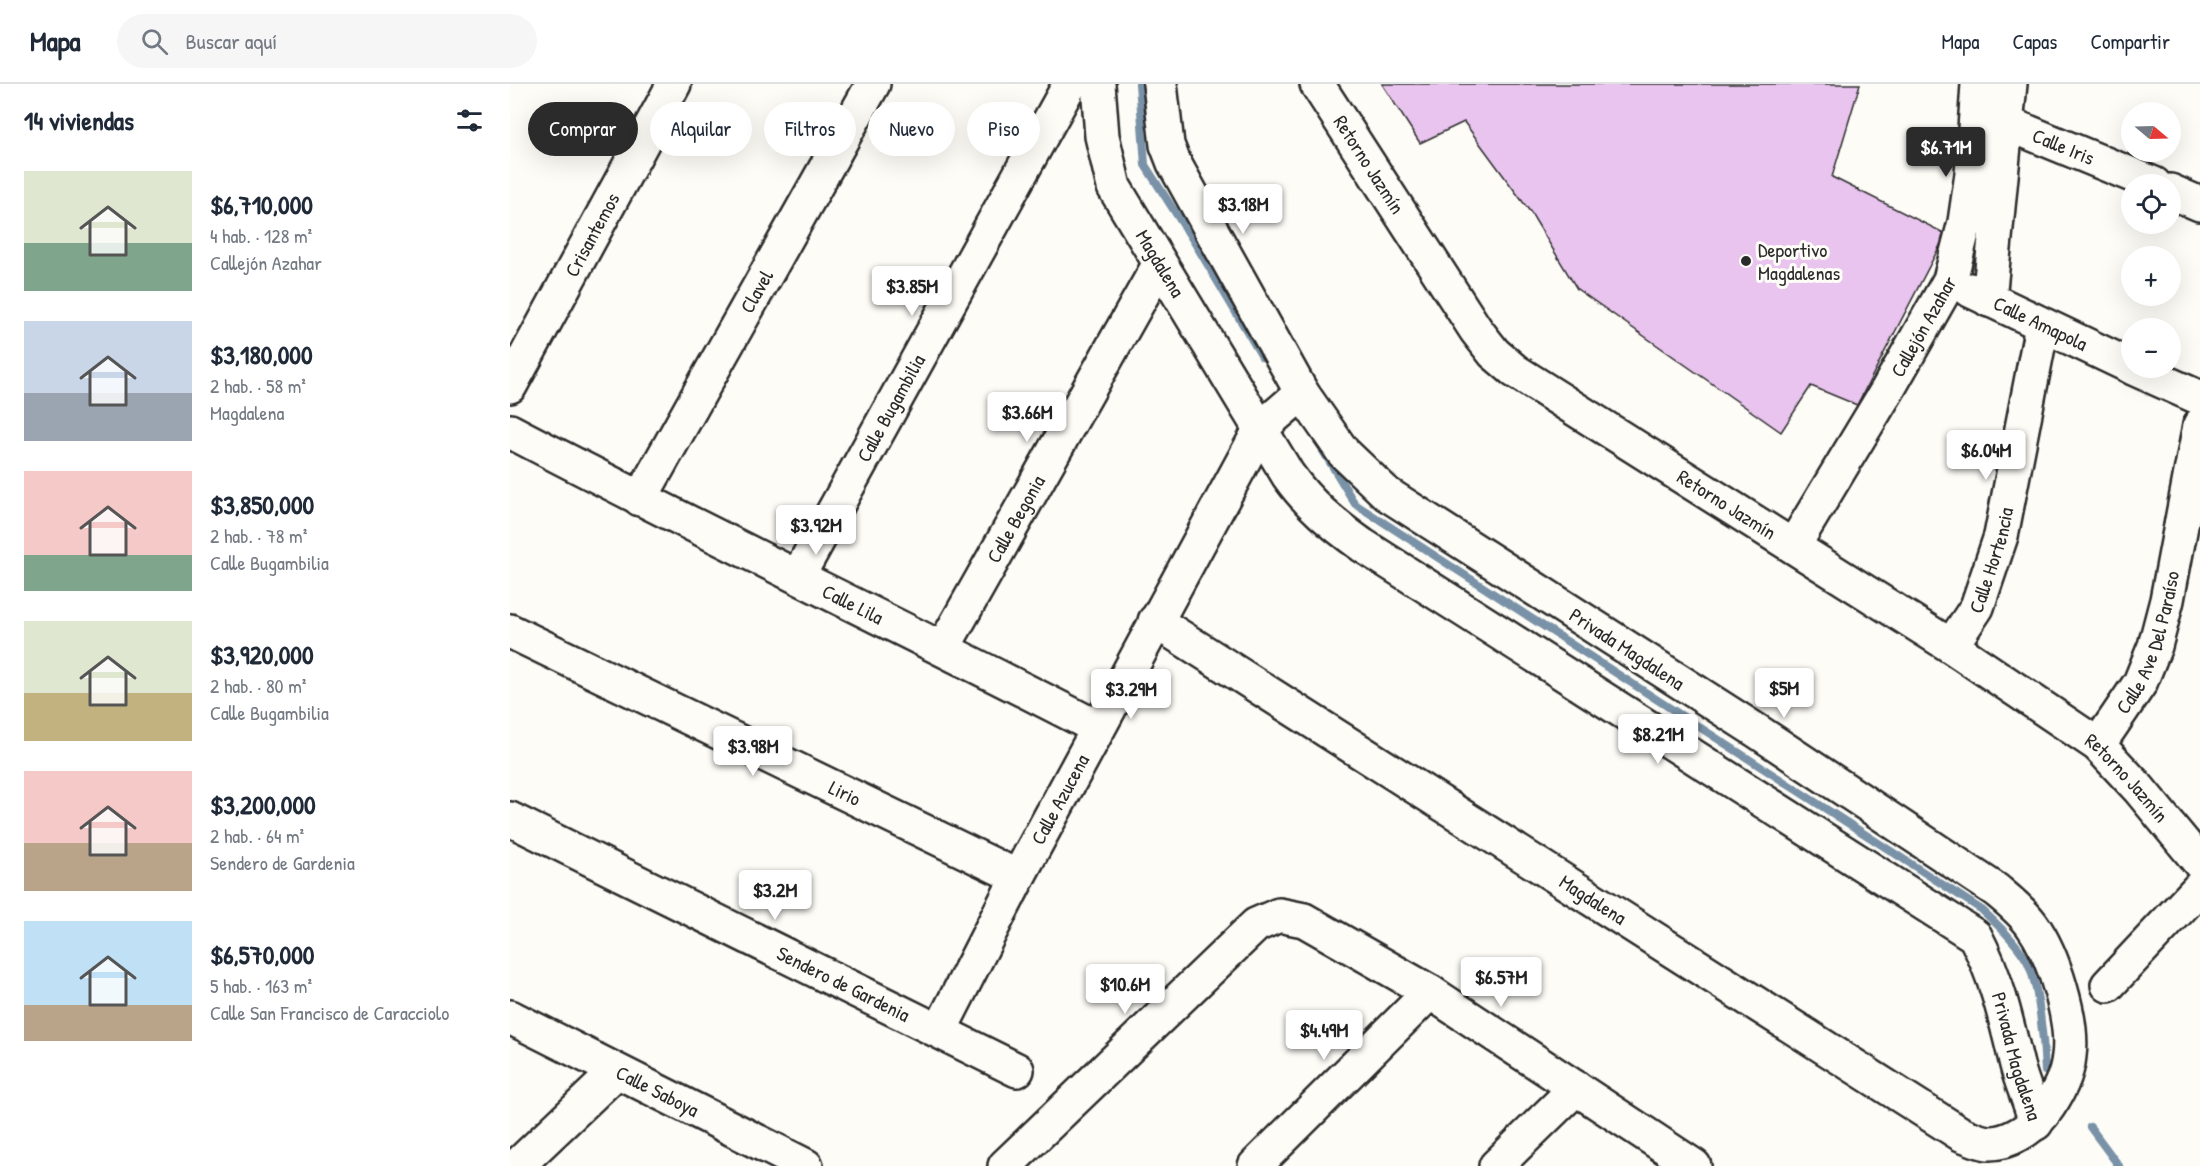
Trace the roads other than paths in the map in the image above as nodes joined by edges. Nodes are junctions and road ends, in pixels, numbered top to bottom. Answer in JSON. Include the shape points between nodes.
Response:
{"nodes":[{"id":1,"x":674,"y":84,"type":"edge"},
{"id":2,"x":873,"y":84,"type":"edge"},
{"id":3,"x":1070,"y":84,"type":"edge"},
{"id":4,"x":1098,"y":84,"type":"edge"},
{"id":5,"x":1160,"y":84,"type":"edge"},
{"id":6,"x":1317,"y":84,"type":"edge"},
{"id":7,"x":1978,"y":84,"type":"edge"},
{"id":8,"x":2010,"y":84,"type":"edge"},
{"id":9,"x":2006,"y":123,"type":"junction"},
{"id":10,"x":2130,"y":174,"type":"edge"},
{"id":11,"x":2181,"y":196,"type":"edge"},
{"id":12,"x":2200,"y":204,"type":"edge"},
{"id":13,"x":1159,"y":264,"type":"junction"},
{"id":14,"x":1950,"y":280,"type":"junction"},
{"id":15,"x":1989,"y":300,"type":"junction"},
{"id":16,"x":2042,"y":326,"type":"junction"},
{"id":17,"x":2121,"y":362,"type":"edge"},
{"id":18,"x":2156,"y":378,"type":"edge"},
{"id":19,"x":510,"y":386,"type":"edge"},
{"id":20,"x":1302,"y":393,"type":"junction"},
{"id":21,"x":2200,"y":398,"type":"edge"},
{"id":22,"x":2200,"y":425,"type":"edge"},
{"id":23,"x":1261,"y":428,"type":"junction"},
{"id":24,"x":510,"y":431,"type":"edge"},
{"id":25,"x":640,"y":499,"type":"junction"},
{"id":26,"x":1794,"y":545,"type":"junction"},
{"id":27,"x":798,"y":576,"type":"junction"},
{"id":28,"x":1155,"y":621,"type":"junction"},
{"id":29,"x":510,"y":631,"type":"edge"},
{"id":30,"x":1951,"y":646,"type":"junction"},
{"id":31,"x":943,"y":648,"type":"junction"},
{"id":32,"x":1098,"y":728,"type":"junction"},
{"id":33,"x":2098,"y":745,"type":"junction"},
{"id":34,"x":510,"y":819,"type":"edge"},
{"id":35,"x":2200,"y":863,"type":"edge"},
{"id":36,"x":1018,"y":878,"type":"junction"},
{"id":37,"x":2200,"y":887,"type":"edge"},
{"id":38,"x":2108,"y":985,"type":"dead end"},
{"id":39,"x":1430,"y":992,"type":"junction"},
{"id":40,"x":510,"y":1017,"type":"edge"},
{"id":41,"x":940,"y":1030,"type":"junction"},
{"id":42,"x":1017,"y":1070,"type":"dead end"},
{"id":43,"x":616,"y":1072,"type":"junction"},
{"id":44,"x":1576,"y":1088,"type":"junction"},
{"id":45,"x":2036,"y":1123,"type":"junction"},
{"id":46,"x":760,"y":1158,"type":"edge"},
{"id":47,"x":517,"y":1166,"type":"edge"},
{"id":48,"x":806,"y":1166,"type":"edge"},
{"id":49,"x":1005,"y":1166,"type":"edge"},
{"id":50,"x":1255,"y":1166,"type":"edge"},
{"id":51,"x":1496,"y":1166,"type":"edge"},
{"id":52,"x":1694,"y":1166,"type":"edge"}],
"edges":[{"from":1,"to":19,"type":"street","name":"Crisantemos"},
{"from":2,"to":25,"type":"street","name":"Clavel"},
{"from":3,"to":27,"type":"street","name":"Calle Bugambilia"},
{"from":4,"to":13,"type":"street","name":"Magdalena","via":[[1102,136],[1114,187]]},
{"from":5,"to":20,"type":"street","via":[[1167,146],[1174,163]]},
{"from":6,"to":26,"type":"street","name":"Retorno Jazmín","via":[[1494,353],[1515,371]]},
{"from":7,"to":14,"type":"street","name":"Callejón Azahar","via":[[1972,174]]},
{"from":8,"to":9,"type":"street"},
{"from":9,"to":10,"type":"street","name":"Calle Iris"},
{"from":9,"to":15,"type":"street"},
{"from":11,"to":12,"type":"street"},
{"from":13,"to":23,"type":"street","name":"Magdalena"},
{"from":13,"to":31,"type":"street","name":"Calle Begonia"},
{"from":14,"to":15,"type":"street","name":"Calle Amapola"},
{"from":14,"to":26,"type":"street","name":"Callejón Azahar"},
{"from":15,"to":16,"type":"street","name":"Calle Amapola"},
{"from":16,"to":17,"type":"street","name":"Calle Amapola"},
{"from":16,"to":30,"type":"street","name":"Calle Hortencia","via":[[1998,546],[1977,607]]},
{"from":18,"to":21,"type":"street","name":"Calle Amapola"},
{"from":20,"to":23,"type":"street","name":"Calle Azucena"},
{"from":20,"to":45,"type":"street","name":"Privada Magdalena","via":[[1343,452],[1387,494],[1756,731],[2015,906],[2046,949],[2069,1033],[2070,1056],[2064,1077],[2056,1097]]},
{"from":22,"to":33,"type":"street","name":"Calle Ave Del Paraíso","via":[[2155,646],[2140,683]]},
{"from":23,"to":28,"type":"street","name":"Calle Azucena"},
{"from":23,"to":45,"type":"street","name":"Privada Magdalena","via":[[1306,501],[1328,521],[1975,936],[1999,992]]},
{"from":24,"to":25,"type":"street","name":"Calle Lila"},
{"from":25,"to":27,"type":"street","name":"Calle Lila"},
{"from":26,"to":30,"type":"street","name":"Retorno Jazmín"},
{"from":27,"to":31,"type":"street","name":"Calle Lila"},
{"from":28,"to":32,"type":"street","name":"Calle Azucena"},
{"from":28,"to":45,"type":"street","name":"Magdalena","via":[[1961,1134],[1988,1143],[2010,1139]]},
{"from":29,"to":36,"type":"street","name":"Lirio"},
{"from":30,"to":33,"type":"street","name":"Retorno Jazmín"},
{"from":31,"to":32,"type":"street","name":"Calle Lila"},
{"from":32,"to":36,"type":"street","name":"Calle Azucena"},
{"from":33,"to":35,"type":"street","name":"Retorno Jazmín"},
{"from":34,"to":41,"type":"street","name":"Sendero de Gardenia"},
{"from":36,"to":41,"type":"street","name":"Calle Azucena"},
{"from":37,"to":38,"type":"street"},
{"from":39,"to":44,"type":"street"},
{"from":39,"to":49,"type":"street","via":[[1304,920],[1280,915],[1256,925]]},
{"from":39,"to":50,"type":"street"},
{"from":40,"to":43,"type":"street","name":"Calle Saboya"},
{"from":41,"to":42,"type":"street","name":"Sendero de Gardenia"},
{"from":43,"to":46,"type":"street","name":"Calle Saboya"},
{"from":43,"to":47,"type":"street"},
{"from":44,"to":51,"type":"street"},
{"from":44,"to":52,"type":"street"},
{"from":46,"to":48,"type":"street","name":"Calle Saboya"}]}
